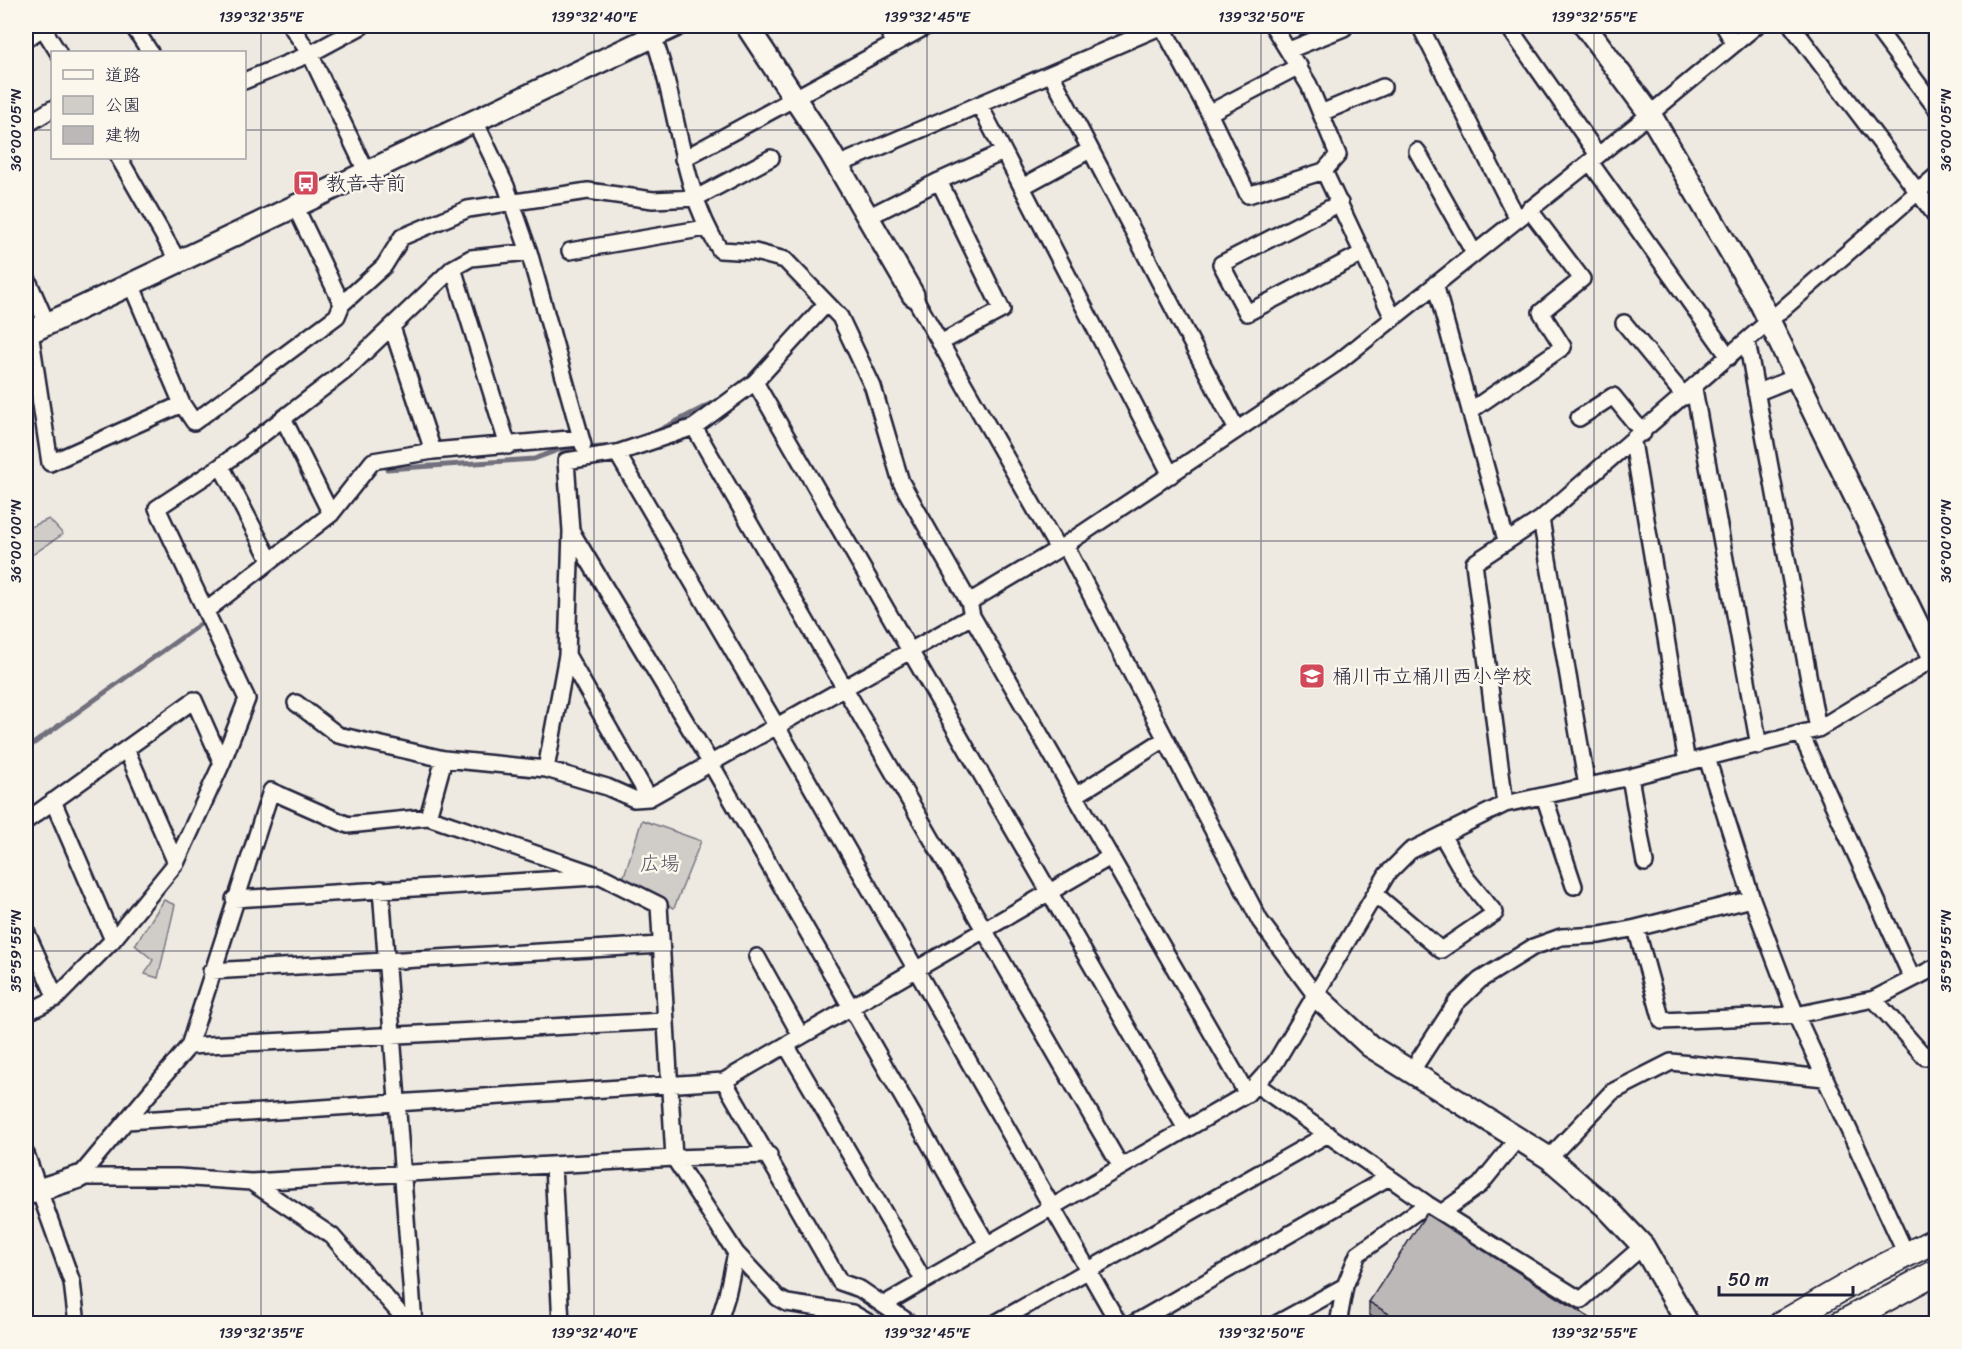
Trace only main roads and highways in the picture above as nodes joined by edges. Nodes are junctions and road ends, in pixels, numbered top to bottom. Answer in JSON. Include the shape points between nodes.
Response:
{"nodes":[{"id":1,"x":1936,"y":1240,"type":"edge"},
{"id":2,"x":1936,"y":1272,"type":"edge"},
{"id":3,"x":1781,"y":1323,"type":"edge"},
{"id":4,"x":1840,"y":1323,"type":"edge"}],
"edges":[{"from":1,"to":3,"type":"main road"},
{"from":2,"to":4,"type":"main road"}]}
